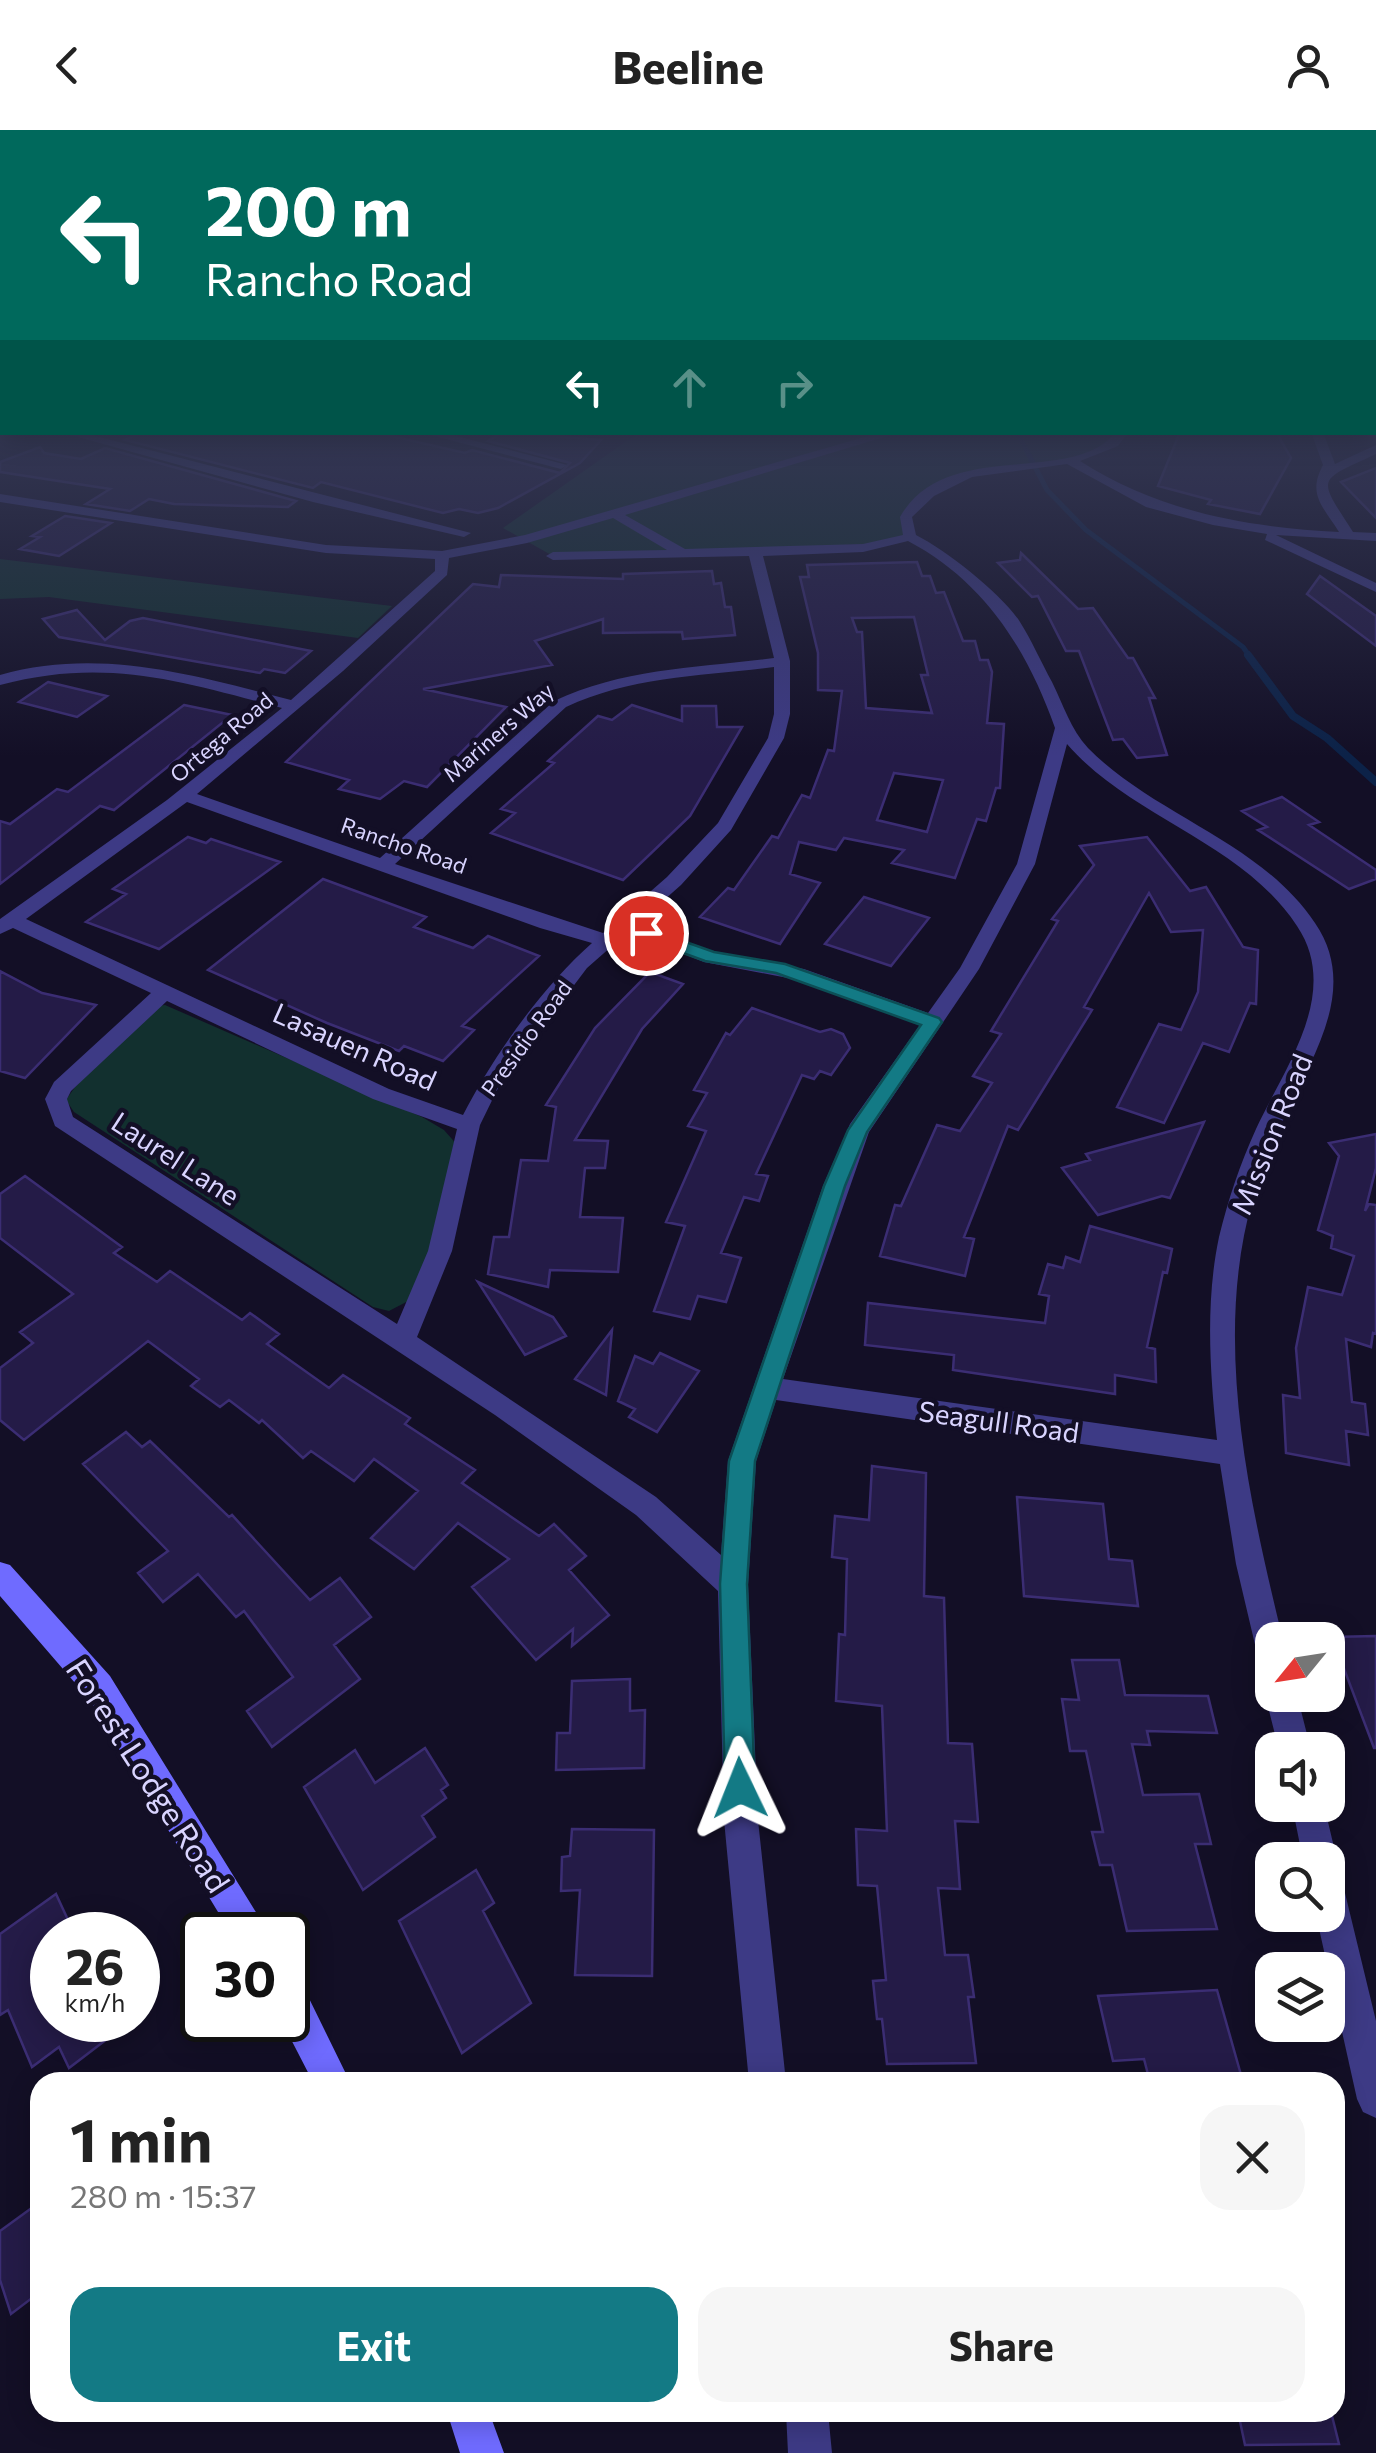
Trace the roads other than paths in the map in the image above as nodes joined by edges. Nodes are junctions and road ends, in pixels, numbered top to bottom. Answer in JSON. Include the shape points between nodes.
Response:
{"nodes":[{"id":1,"x":271,"y":540,"type":"edge"},
{"id":2,"x":521,"y":540,"type":"edge"},
{"id":3,"x":660,"y":540,"type":"edge"},
{"id":4,"x":899,"y":540,"type":"edge"},
{"id":5,"x":915,"y":540,"type":"edge"},
{"id":6,"x":1277,"y":540,"type":"edge"},
{"id":7,"x":755,"y":552,"type":"junction"},
{"id":8,"x":682,"y":553,"type":"junction"},
{"id":9,"x":442,"y":555,"type":"junction"},
{"id":10,"x":553,"y":556,"type":"dead end"},
{"id":11,"x":1376,"y":588,"type":"edge"},
{"id":12,"x":782,"y":661,"type":"junction"},
{"id":13,"x":0,"y":680,"type":"edge"},
{"id":14,"x":294,"y":706,"type":"junction"},
{"id":15,"x":1062,"y":728,"type":"junction"},
{"id":16,"x":1065,"y":773,"type":"junction"},
{"id":17,"x":1115,"y":778,"type":"junction"},
{"id":18,"x":186,"y":796,"type":"junction"},
{"id":19,"x":384,"y":864,"type":"junction"},
{"id":20,"x":6,"y":924,"type":"edge"},
{"id":21,"x":625,"y":924,"type":"junction"},
{"id":22,"x":605,"y":940,"type":"junction"},
{"id":23,"x":164,"y":992,"type":"junction"},
{"id":24,"x":932,"y":1022,"type":"junction"},
{"id":25,"x":469,"y":1125,"type":"junction"},
{"id":26,"x":402,"y":1343,"type":"junction"},
{"id":27,"x":766,"y":1388,"type":"junction"},
{"id":28,"x":1232,"y":1454,"type":"junction"},
{"id":29,"x":0,"y":1575,"type":"edge"},
{"id":30,"x":733,"y":1584,"type":"junction"},
{"id":31,"x":1265,"y":1622,"type":"edge"},
{"id":32,"x":238,"y":1912,"type":"edge"},
{"id":33,"x":1337,"y":1932,"type":"edge"},
{"id":34,"x":310,"y":2038,"type":"edge"},
{"id":35,"x":327,"y":2072,"type":"edge"},
{"id":36,"x":765,"y":2072,"type":"edge"},
{"id":37,"x":1376,"y":2099,"type":"edge"},
{"id":38,"x":471,"y":2422,"type":"edge"},
{"id":39,"x":808,"y":2422,"type":"edge"},
{"id":40,"x":482,"y":2453,"type":"edge"},
{"id":41,"x":810,"y":2453,"type":"edge"}],
"edges":[{"from":1,"to":9,"type":"street"},
{"from":2,"to":9,"type":"street"},
{"from":3,"to":8,"type":"street"},
{"from":4,"to":7,"type":"street"},
{"from":5,"to":15,"type":"street","via":[[941,553],[1012,621]]},
{"from":6,"to":11,"type":"street"},
{"from":7,"to":8,"type":"street"},
{"from":7,"to":12,"type":"street","name":"Presidio Road"},
{"from":8,"to":10,"type":"street"},
{"from":9,"to":14,"type":"street","name":"Ortega Road","via":[[442,572]]},
{"from":12,"to":19,"type":"street","name":"Mariners Way","via":[[625,679],[576,694]]},
{"from":12,"to":21,"type":"street","name":"Presidio Road","via":[[776,738],[739,804],[710,843]]},
{"from":13,"to":14,"type":"street","via":[[58,667],[113,666]]},
{"from":14,"to":18,"type":"street","name":"Ortega Road"},
{"from":15,"to":16,"type":"street"},
{"from":15,"to":17,"type":"street","name":"Mission Road"},
{"from":16,"to":17,"type":"street"},
{"from":16,"to":24,"type":"street","via":[[1026,864],[969,970]]},
{"from":17,"to":28,"type":"street","name":"Mission Road","via":[[1274,889],[1300,916],[1321,954],[1319,1018],[1265,1134],[1228,1256],[1224,1313]]},
{"from":18,"to":19,"type":"street","name":"Rancho Road"},
{"from":18,"to":20,"type":"street","name":"Ortega Road"},
{"from":19,"to":22,"type":"street","name":"Rancho Road"},
{"from":20,"to":23,"type":"street","name":"Lasauen Road"},
{"from":21,"to":22,"type":"street","name":"Presidio Road"},
{"from":21,"to":24,"type":"street","via":[[688,951],[779,968]]},
{"from":22,"to":25,"type":"street","name":"Presidio Road","via":[[514,1047]]},
{"from":23,"to":25,"type":"street","name":"Lasauen Road","via":[[381,1094]]},
{"from":23,"to":26,"type":"street","name":"Laurel Lane","via":[[62,1087],[56,1098],[63,1120]]},
{"from":24,"to":27,"type":"street","via":[[858,1130]]},
{"from":25,"to":26,"type":"street","via":[[440,1251]]},
{"from":26,"to":30,"type":"street","via":[[646,1506]]},
{"from":27,"to":28,"type":"street","name":"Seagull Road"},
{"from":27,"to":30,"type":"street","via":[[742,1461]]},
{"from":28,"to":31,"type":"street","name":"Mission Road"},
{"from":29,"to":32,"type":"street","name":"Forest Lodge Road","via":[[98,1687]]},
{"from":30,"to":36,"type":"street","via":[[742,1820]]},
{"from":33,"to":37,"type":"street"},
{"from":34,"to":35,"type":"street"},
{"from":38,"to":40,"type":"street"},
{"from":39,"to":41,"type":"street"}]}
